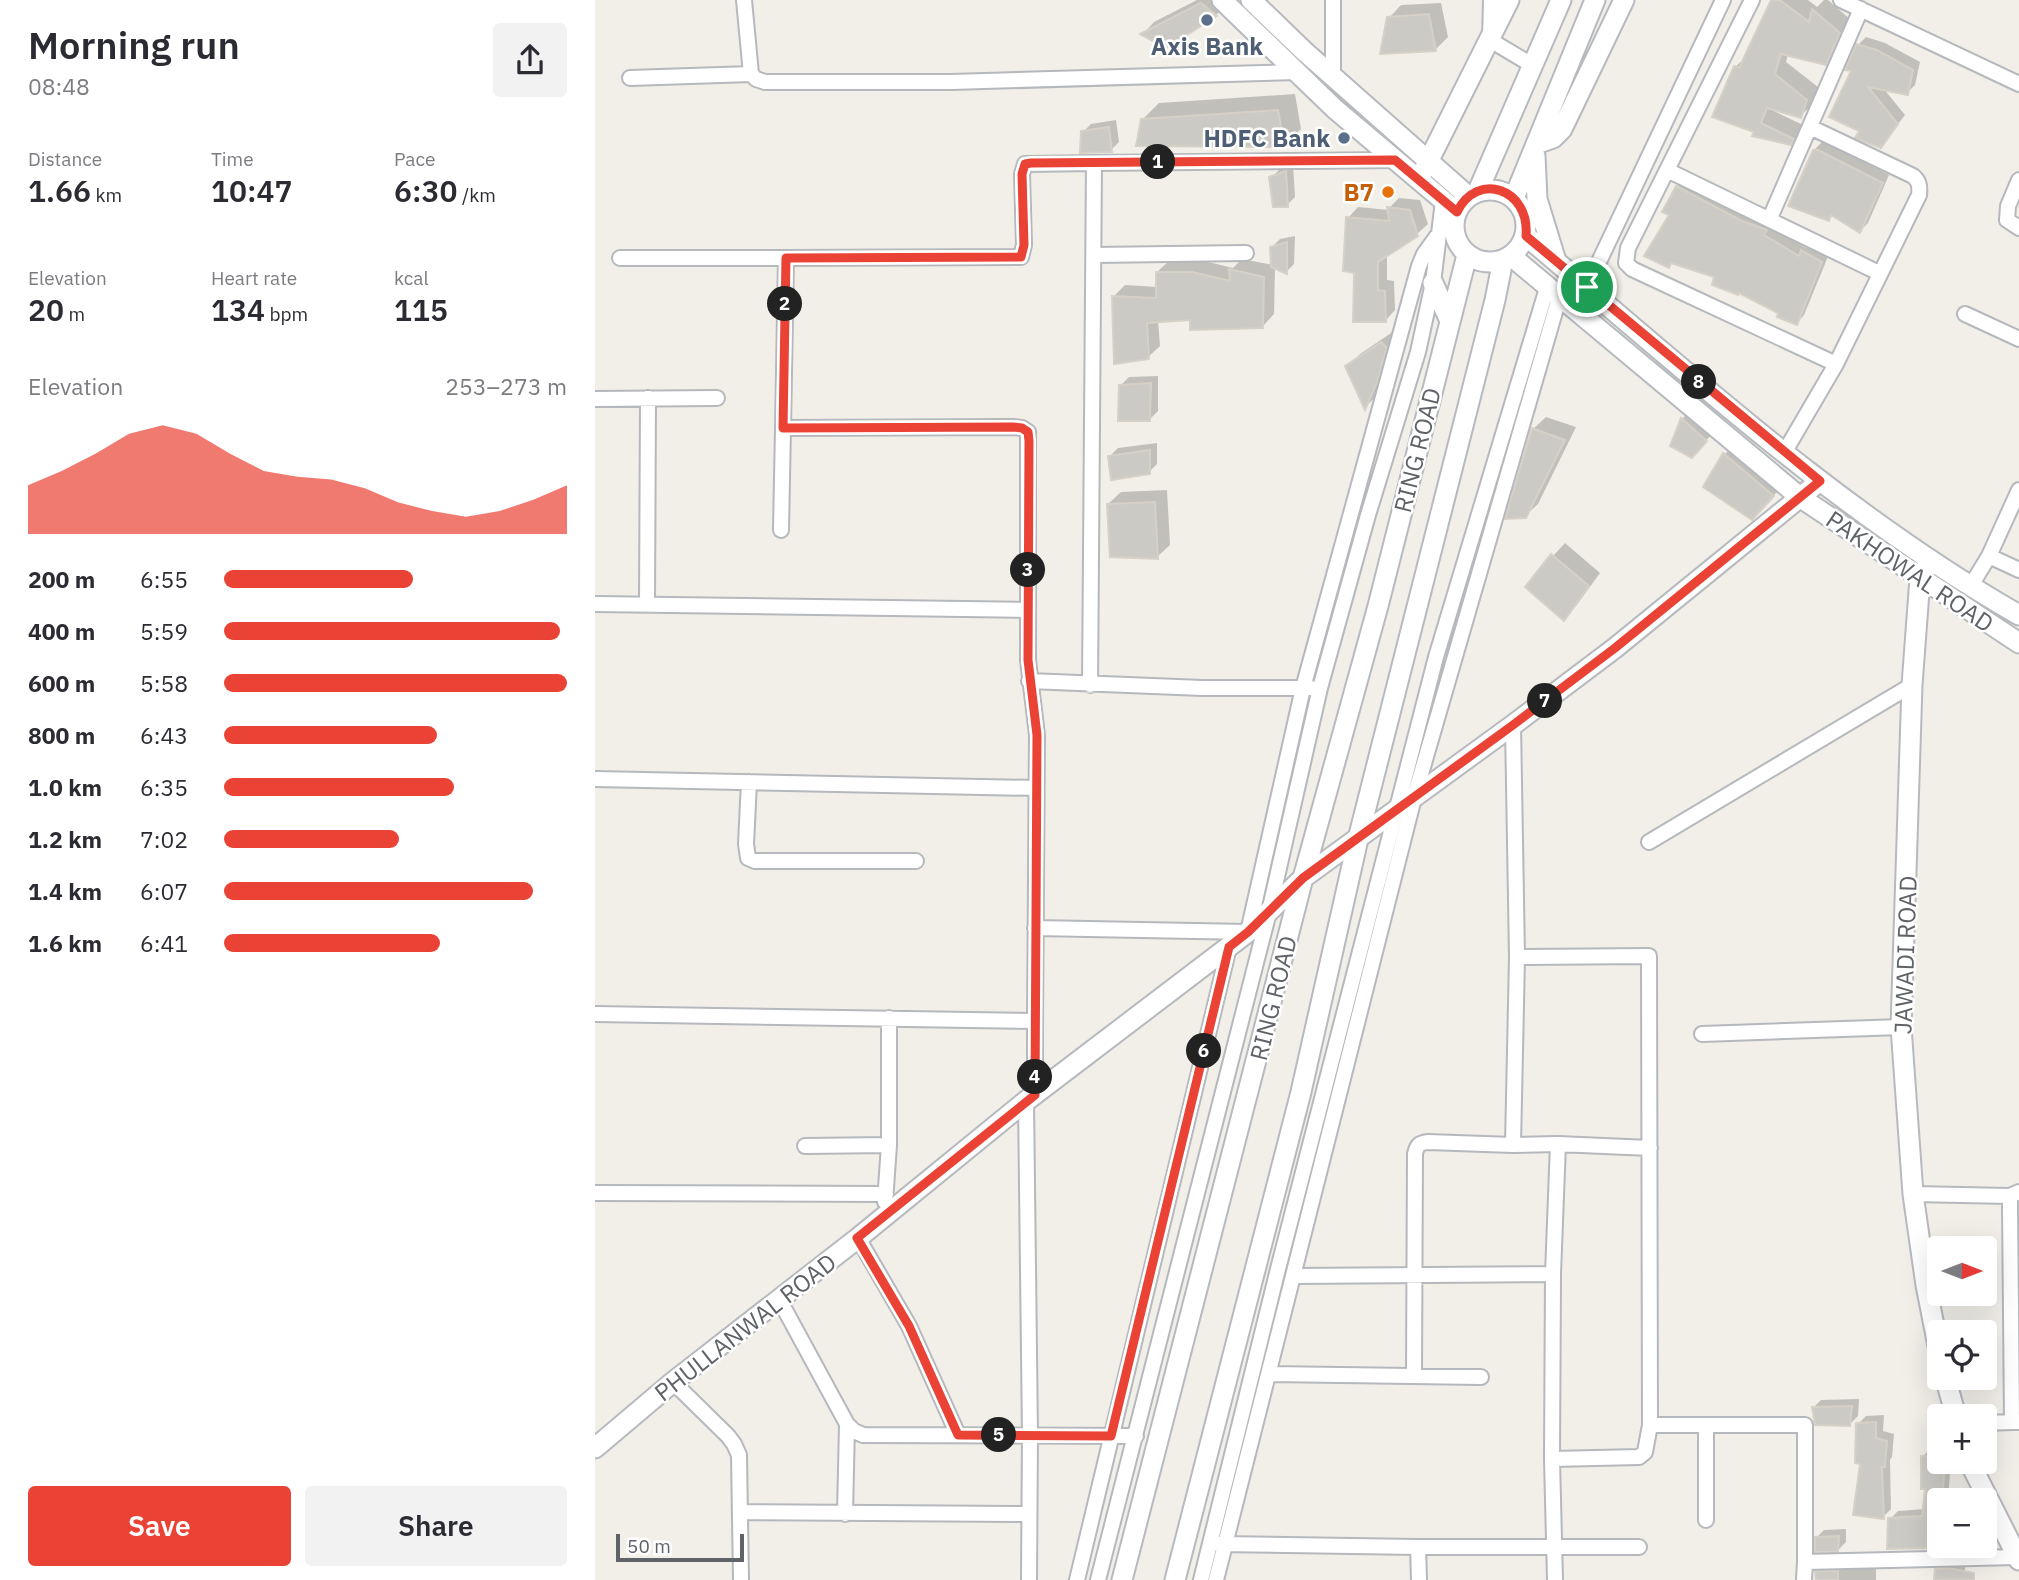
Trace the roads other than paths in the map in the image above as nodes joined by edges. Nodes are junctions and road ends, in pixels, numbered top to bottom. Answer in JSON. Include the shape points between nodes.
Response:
{"nodes":[{"id":1,"x":744,"y":0,"type":"edge"},
{"id":2,"x":1222,"y":0,"type":"edge"},
{"id":3,"x":1251,"y":0,"type":"edge"},
{"id":4,"x":1333,"y":0,"type":"edge"},
{"id":5,"x":1491,"y":0,"type":"edge"},
{"id":6,"x":1509,"y":0,"type":"edge"},
{"id":7,"x":1561,"y":0,"type":"edge"},
{"id":8,"x":1595,"y":0,"type":"edge"},
{"id":9,"x":1624,"y":0,"type":"edge"},
{"id":10,"x":1723,"y":0,"type":"edge"},
{"id":11,"x":1752,"y":0,"type":"edge"},
{"id":12,"x":1841,"y":0,"type":"edge"},
{"id":13,"x":1861,"y":9,"type":"junction"},
{"id":14,"x":1490,"y":40,"type":"junction"},
{"id":15,"x":1532,"y":65,"type":"junction"},
{"id":16,"x":1297,"y":72,"type":"junction"},
{"id":17,"x":751,"y":74,"type":"junction"},
{"id":18,"x":1333,"y":75,"type":"junction"},
{"id":19,"x":630,"y":78,"type":"dead end"},
{"id":20,"x":2019,"y":84,"type":"edge"},
{"id":21,"x":1810,"y":127,"type":"junction"},
{"id":22,"x":1536,"y":146,"type":"junction"},
{"id":23,"x":1395,"y":160,"type":"junction"},
{"id":24,"x":1429,"y":160,"type":"junction"},
{"id":25,"x":1094,"y":163,"type":"junction"},
{"id":26,"x":1667,"y":170,"type":"junction"},
{"id":27,"x":2019,"y":180,"type":"edge"},
{"id":28,"x":1419,"y":181,"type":"junction"},
{"id":29,"x":1514,"y":198,"type":"junction"},
{"id":30,"x":1461,"y":200,"type":"junction"},
{"id":31,"x":1770,"y":218,"type":"junction"},
{"id":32,"x":2019,"y":228,"type":"edge"},
{"id":33,"x":1439,"y":235,"type":"junction"},
{"id":34,"x":1526,"y":236,"type":"junction"},
{"id":35,"x":1246,"y":253,"type":"dead end"},
{"id":36,"x":1094,"y":254,"type":"junction"},
{"id":37,"x":1467,"y":254,"type":"junction"},
{"id":38,"x":620,"y":258,"type":"dead end"},
{"id":39,"x":786,"y":258,"type":"junction"},
{"id":40,"x":1507,"y":258,"type":"junction"},
{"id":41,"x":1556,"y":261,"type":"junction"},
{"id":42,"x":1879,"y":272,"type":"junction"},
{"id":43,"x":1433,"y":283,"type":"junction"},
{"id":44,"x":1587,"y":287,"type":"junction"},
{"id":45,"x":1553,"y":293,"type":"junction"},
{"id":46,"x":1965,"y":314,"type":"dead end"},
{"id":47,"x":1450,"y":321,"type":"junction"},
{"id":48,"x":2019,"y":339,"type":"edge"},
{"id":49,"x":1393,"y":364,"type":"junction"},
{"id":50,"x":1836,"y":364,"type":"junction"},
{"id":51,"x":1411,"y":372,"type":"junction"},
{"id":52,"x":648,"y":398,"type":"junction"},
{"id":53,"x":717,"y":398,"type":"dead end"},
{"id":54,"x":595,"y":399,"type":"edge"},
{"id":55,"x":783,"y":428,"type":"junction"},
{"id":56,"x":1784,"y":453,"type":"junction"},
{"id":57,"x":1820,"y":481,"type":"junction"},
{"id":58,"x":2019,"y":490,"type":"edge"},
{"id":59,"x":1801,"y":498,"type":"junction"},
{"id":60,"x":1352,"y":510,"type":"junction"},
{"id":61,"x":1368,"y":516,"type":"junction"},
{"id":62,"x":781,"y":530,"type":"dead end"},
{"id":63,"x":1989,"y":556,"type":"junction"},
{"id":64,"x":1931,"y":560,"type":"junction"},
{"id":65,"x":2019,"y":570,"type":"edge"},
{"id":66,"x":1920,"y":578,"type":"junction"},
{"id":67,"x":1970,"y":587,"type":"junction"},
{"id":68,"x":595,"y":604,"type":"edge"},
{"id":69,"x":647,"y":605,"type":"junction"},
{"id":70,"x":1028,"y":610,"type":"junction"},
{"id":71,"x":2019,"y":615,"type":"edge"},
{"id":72,"x":2019,"y":643,"type":"edge"},
{"id":73,"x":1029,"y":681,"type":"junction"},
{"id":74,"x":1090,"y":685,"type":"junction"},
{"id":75,"x":1912,"y":685,"type":"junction"},
{"id":76,"x":1303,"y":688,"type":"junction"},
{"id":77,"x":1320,"y":688,"type":"junction"},
{"id":78,"x":1513,"y":725,"type":"junction"},
{"id":79,"x":595,"y":779,"type":"edge"},
{"id":80,"x":749,"y":782,"type":"junction"},
{"id":81,"x":1037,"y":788,"type":"junction"},
{"id":82,"x":1414,"y":798,"type":"junction"},
{"id":83,"x":1396,"y":811,"type":"junction"},
{"id":84,"x":1358,"y":839,"type":"junction"},
{"id":85,"x":1649,"y":842,"type":"dead end"},
{"id":86,"x":916,"y":861,"type":"dead end"},
{"id":87,"x":1303,"y":878,"type":"junction"},
{"id":88,"x":1269,"y":912,"type":"junction"},
{"id":89,"x":1035,"y":928,"type":"junction"},
{"id":90,"x":1248,"y":932,"type":"junction"},
{"id":91,"x":1229,"y":947,"type":"junction"},
{"id":92,"x":1517,"y":957,"type":"junction"},
{"id":93,"x":595,"y":1014,"type":"edge"},
{"id":94,"x":889,"y":1018,"type":"junction"},
{"id":95,"x":1035,"y":1021,"type":"junction"},
{"id":96,"x":1901,"y":1027,"type":"junction"},
{"id":97,"x":1702,"y":1034,"type":"dead end"},
{"id":98,"x":1031,"y":1098,"type":"junction"},
{"id":99,"x":1513,"y":1144,"type":"junction"},
{"id":100,"x":1558,"y":1144,"type":"junction"},
{"id":101,"x":889,"y":1145,"type":"junction"},
{"id":102,"x":805,"y":1146,"type":"dead end"},
{"id":103,"x":1650,"y":1148,"type":"junction"},
{"id":104,"x":595,"y":1193,"type":"edge"},
{"id":105,"x":886,"y":1194,"type":"junction"},
{"id":106,"x":1913,"y":1194,"type":"junction"},
{"id":107,"x":2014,"y":1194,"type":"edge"},
{"id":108,"x":885,"y":1215,"type":"junction"},
{"id":109,"x":857,"y":1238,"type":"junction"},
{"id":110,"x":1553,"y":1273,"type":"junction"},
{"id":111,"x":1294,"y":1276,"type":"junction"},
{"id":112,"x":1416,"y":1277,"type":"junction"},
{"id":113,"x":779,"y":1299,"type":"junction"},
{"id":114,"x":1933,"y":1320,"type":"edge"},
{"id":115,"x":1268,"y":1374,"type":"junction"},
{"id":116,"x":1415,"y":1374,"type":"junction"},
{"id":117,"x":1482,"y":1377,"type":"dead end"},
{"id":118,"x":673,"y":1382,"type":"junction"},
{"id":119,"x":2015,"y":1422,"type":"edge"},
{"id":120,"x":1997,"y":1423,"type":"edge"},
{"id":121,"x":847,"y":1424,"type":"junction"},
{"id":122,"x":1650,"y":1425,"type":"junction"},
{"id":123,"x":1706,"y":1425,"type":"junction"},
{"id":124,"x":958,"y":1435,"type":"junction"},
{"id":125,"x":1030,"y":1435,"type":"junction"},
{"id":126,"x":1111,"y":1436,"type":"junction"},
{"id":127,"x":1136,"y":1436,"type":"junction"},
{"id":128,"x":595,"y":1448,"type":"edge"},
{"id":129,"x":1552,"y":1459,"type":"junction"},
{"id":130,"x":1977,"y":1474,"type":"edge"},
{"id":131,"x":741,"y":1512,"type":"junction"},
{"id":132,"x":845,"y":1514,"type":"junction"},
{"id":133,"x":1029,"y":1514,"type":"junction"},
{"id":134,"x":1706,"y":1520,"type":"dead end"},
{"id":135,"x":2012,"y":1532,"type":"edge"},
{"id":136,"x":1218,"y":1544,"type":"junction"},
{"id":137,"x":1418,"y":1547,"type":"junction"},
{"id":138,"x":1555,"y":1547,"type":"junction"},
{"id":139,"x":1639,"y":1547,"type":"dead end"},
{"id":140,"x":2018,"y":1559,"type":"edge"},
{"id":141,"x":1805,"y":1562,"type":"junction"},
{"id":142,"x":741,"y":1580,"type":"edge"},
{"id":143,"x":1029,"y":1580,"type":"edge"},
{"id":144,"x":1077,"y":1580,"type":"edge"},
{"id":145,"x":1098,"y":1580,"type":"edge"},
{"id":146,"x":1122,"y":1580,"type":"edge"},
{"id":147,"x":1175,"y":1580,"type":"edge"},
{"id":148,"x":1201,"y":1580,"type":"edge"},
{"id":149,"x":1216,"y":1580,"type":"edge"},
{"id":150,"x":1419,"y":1580,"type":"edge"},
{"id":151,"x":1555,"y":1580,"type":"edge"},
{"id":152,"x":1804,"y":1580,"type":"edge"}],
"edges":[{"from":1,"to":17,"type":"street"},
{"from":2,"to":16,"type":"street"},
{"from":3,"to":18,"type":"street"},
{"from":4,"to":18,"type":"street"},
{"from":5,"to":14,"type":"street"},
{"from":6,"to":14,"type":"street"},
{"from":7,"to":15,"type":"street"},
{"from":8,"to":22,"type":"street"},
{"from":9,"to":22,"type":"street","via":[[1562,129]]},
{"from":10,"to":44,"type":"street"},
{"from":11,"to":26,"type":"street"},
{"from":12,"to":13,"type":"street"},
{"from":13,"to":20,"type":"street"},
{"from":13,"to":21,"type":"street"},
{"from":14,"to":15,"type":"street"},
{"from":14,"to":24,"type":"street"},
{"from":15,"to":30,"type":"street"},
{"from":16,"to":17,"type":"street","via":[[951,82],[765,82]]},
{"from":16,"to":23,"type":"street"},
{"from":17,"to":19,"type":"street"},
{"from":18,"to":24,"type":"street"},
{"from":21,"to":31,"type":"street"},
{"from":21,"to":42,"type":"street","via":[[1917,180],[1919,195]]},
{"from":22,"to":29,"type":"street"},
{"from":22,"to":41,"type":"street","via":[[1537,199]]},
{"from":23,"to":25,"type":"street"},
{"from":23,"to":28,"type":"street"},
{"from":24,"to":28,"type":"street"},
{"from":24,"to":30,"type":"street"},
{"from":25,"to":36,"type":"street"},
{"from":25,"to":39,"type":"street","via":[[1025,164],[1021,257]]},
{"from":26,"to":31,"type":"street"},
{"from":26,"to":50,"type":"street","via":[[1628,248],[1626,263]]},
{"from":27,"to":32,"type":"street","via":[[2007,220]]},
{"from":28,"to":30,"type":"street"},
{"from":29,"to":30,"type":"street","via":[[1490,189]]},
{"from":29,"to":34,"type":"street","via":[[1523,209]]},
{"from":30,"to":33,"type":"street"},
{"from":30,"to":37,"type":"street","via":[[1455,237]]},
{"from":31,"to":42,"type":"street"},
{"from":33,"to":43,"type":"street"},
{"from":33,"to":49,"type":"street","via":[[1419,266]]},
{"from":34,"to":40,"type":"street"},
{"from":34,"to":41,"type":"street","name":"PAKHOWAL ROAD"},
{"from":35,"to":36,"type":"street"},
{"from":36,"to":74,"type":"street"},
{"from":37,"to":40,"type":"street","via":[[1478,261]]},
{"from":37,"to":47,"type":"street","name":"RING ROAD"},
{"from":38,"to":39,"type":"street"},
{"from":39,"to":55,"type":"street"},
{"from":40,"to":45,"type":"street","name":"PAKHOWAL ROAD"},
{"from":40,"to":84,"type":"street"},
{"from":41,"to":44,"type":"street","name":"PAKHOWAL ROAD"},
{"from":42,"to":50,"type":"street"},
{"from":43,"to":47,"type":"street"},
{"from":43,"to":51,"type":"street"},
{"from":44,"to":56,"type":"street","name":"PAKHOWAL ROAD"},
{"from":45,"to":59,"type":"street","name":"PAKHOWAL ROAD"},
{"from":45,"to":82,"type":"street"},
{"from":45,"to":83,"type":"street","via":[[1436,657]]},
{"from":46,"to":48,"type":"street"},
{"from":47,"to":87,"type":"street","name":"RING ROAD"},
{"from":49,"to":51,"type":"street"},
{"from":49,"to":60,"type":"street"},
{"from":50,"to":56,"type":"street"},
{"from":51,"to":61,"type":"street"},
{"from":52,"to":53,"type":"street"},
{"from":52,"to":54,"type":"street"},
{"from":52,"to":69,"type":"street"},
{"from":55,"to":62,"type":"street"},
{"from":55,"to":70,"type":"street","via":[[1013,427],[1028,432]]},
{"from":56,"to":57,"type":"street","name":"PAKHOWAL ROAD"},
{"from":57,"to":59,"type":"street","name":"PHULLANWAL ROAD"},
{"from":57,"to":64,"type":"street","name":"PAKHOWAL ROAD"},
{"from":58,"to":63,"type":"street"},
{"from":59,"to":66,"type":"street","name":"PAKHOWAL ROAD"},
{"from":59,"to":78,"type":"street","name":"PHULLANWAL ROAD"},
{"from":60,"to":61,"type":"street"},
{"from":60,"to":76,"type":"street"},
{"from":61,"to":77,"type":"street"},
{"from":63,"to":65,"type":"street"},
{"from":63,"to":67,"type":"street"},
{"from":64,"to":66,"type":"street","name":"JAWADI ROAD"},
{"from":64,"to":67,"type":"street","name":"PAKHOWAL ROAD"},
{"from":66,"to":72,"type":"street","name":"PAKHOWAL ROAD"},
{"from":66,"to":75,"type":"street","name":"JAWADI ROAD"},
{"from":67,"to":71,"type":"street","name":"PAKHOWAL ROAD"},
{"from":68,"to":69,"type":"street"},
{"from":69,"to":70,"type":"street"},
{"from":70,"to":73,"type":"street"},
{"from":73,"to":74,"type":"street"},
{"from":73,"to":81,"type":"street","via":[[1037,735]]},
{"from":74,"to":76,"type":"street"},
{"from":75,"to":85,"type":"street"},
{"from":75,"to":96,"type":"street","name":"JAWADI ROAD"},
{"from":76,"to":77,"type":"street"},
{"from":76,"to":90,"type":"street"},
{"from":77,"to":88,"type":"street"},
{"from":78,"to":82,"type":"street","name":"PHULLANWAL ROAD"},
{"from":78,"to":92,"type":"street"},
{"from":79,"to":80,"type":"street"},
{"from":80,"to":81,"type":"street"},
{"from":80,"to":86,"type":"street","via":[[748,858]]},
{"from":81,"to":89,"type":"street"},
{"from":82,"to":83,"type":"street","name":"PHULLANWAL ROAD"},
{"from":82,"to":111,"type":"street"},
{"from":83,"to":84,"type":"street","name":"PHULLANWAL ROAD"},
{"from":83,"to":136,"type":"street","via":[[1277,1269]]},
{"from":84,"to":87,"type":"street","name":"PHULLANWAL ROAD"},
{"from":84,"to":147,"type":"street","via":[[1301,1092]]},
{"from":87,"to":88,"type":"street","name":"PHULLANWAL ROAD"},
{"from":87,"to":146,"type":"street","name":"RING ROAD"},
{"from":88,"to":90,"type":"street","name":"PHULLANWAL ROAD"},
{"from":88,"to":127,"type":"street"},
{"from":89,"to":90,"type":"street"},
{"from":89,"to":95,"type":"street"},
{"from":90,"to":91,"type":"street","name":"PHULLANWAL ROAD"},
{"from":91,"to":98,"type":"street","name":"PHULLANWAL ROAD"},
{"from":91,"to":126,"type":"street"},
{"from":92,"to":99,"type":"street"},
{"from":92,"to":103,"type":"street","via":[[1649,956]]},
{"from":93,"to":94,"type":"street"},
{"from":94,"to":95,"type":"street"},
{"from":94,"to":101,"type":"street"},
{"from":95,"to":98,"type":"street"},
{"from":96,"to":97,"type":"street"},
{"from":96,"to":106,"type":"street","name":"JAWADI ROAD"},
{"from":98,"to":108,"type":"street","name":"PHULLANWAL ROAD"},
{"from":98,"to":125,"type":"street"},
{"from":99,"to":100,"type":"street"},
{"from":99,"to":112,"type":"street","via":[[1428,1142],[1417,1146]]},
{"from":100,"to":103,"type":"street"},
{"from":100,"to":110,"type":"street"},
{"from":101,"to":102,"type":"street"},
{"from":101,"to":105,"type":"street"},
{"from":103,"to":122,"type":"street"},
{"from":104,"to":105,"type":"street"},
{"from":105,"to":108,"type":"street"},
{"from":106,"to":107,"type":"street"},
{"from":106,"to":114,"type":"street","name":"JAWADI ROAD"},
{"from":107,"to":119,"type":"street"},
{"from":108,"to":109,"type":"street","name":"PHULLANWAL ROAD"},
{"from":109,"to":113,"type":"street","name":"PHULLANWAL ROAD"},
{"from":109,"to":124,"type":"street","via":[[909,1326]]},
{"from":110,"to":112,"type":"street"},
{"from":110,"to":129,"type":"street"},
{"from":111,"to":112,"type":"street"},
{"from":111,"to":115,"type":"street"},
{"from":112,"to":116,"type":"street"},
{"from":113,"to":118,"type":"street","name":"PHULLANWAL ROAD"},
{"from":113,"to":121,"type":"street"},
{"from":115,"to":116,"type":"street"},
{"from":115,"to":136,"type":"street"},
{"from":116,"to":117,"type":"street"},
{"from":118,"to":128,"type":"street","name":"PHULLANWAL ROAD"},
{"from":118,"to":131,"type":"street","via":[[734,1444],[741,1468]]},
{"from":119,"to":120,"type":"street"},
{"from":121,"to":124,"type":"street","via":[[863,1435]]},
{"from":121,"to":132,"type":"street"},
{"from":122,"to":123,"type":"street"},
{"from":122,"to":129,"type":"street","via":[[1645,1452],[1639,1457]]},
{"from":123,"to":134,"type":"street"},
{"from":123,"to":141,"type":"street","via":[[1805,1425]]},
{"from":124,"to":125,"type":"street"},
{"from":125,"to":126,"type":"street"},
{"from":125,"to":133,"type":"street"},
{"from":126,"to":127,"type":"street"},
{"from":126,"to":144,"type":"street"},
{"from":127,"to":145,"type":"street"},
{"from":129,"to":138,"type":"street"},
{"from":130,"to":135,"type":"street"},
{"from":131,"to":132,"type":"street"},
{"from":131,"to":142,"type":"street"},
{"from":132,"to":133,"type":"street"},
{"from":133,"to":143,"type":"street"},
{"from":135,"to":140,"type":"street"},
{"from":136,"to":137,"type":"street"},
{"from":136,"to":148,"type":"street"},
{"from":136,"to":149,"type":"street"},
{"from":137,"to":138,"type":"street"},
{"from":137,"to":150,"type":"street"},
{"from":138,"to":139,"type":"street"},
{"from":138,"to":151,"type":"street"},
{"from":140,"to":141,"type":"street"},
{"from":141,"to":152,"type":"street"}]}
